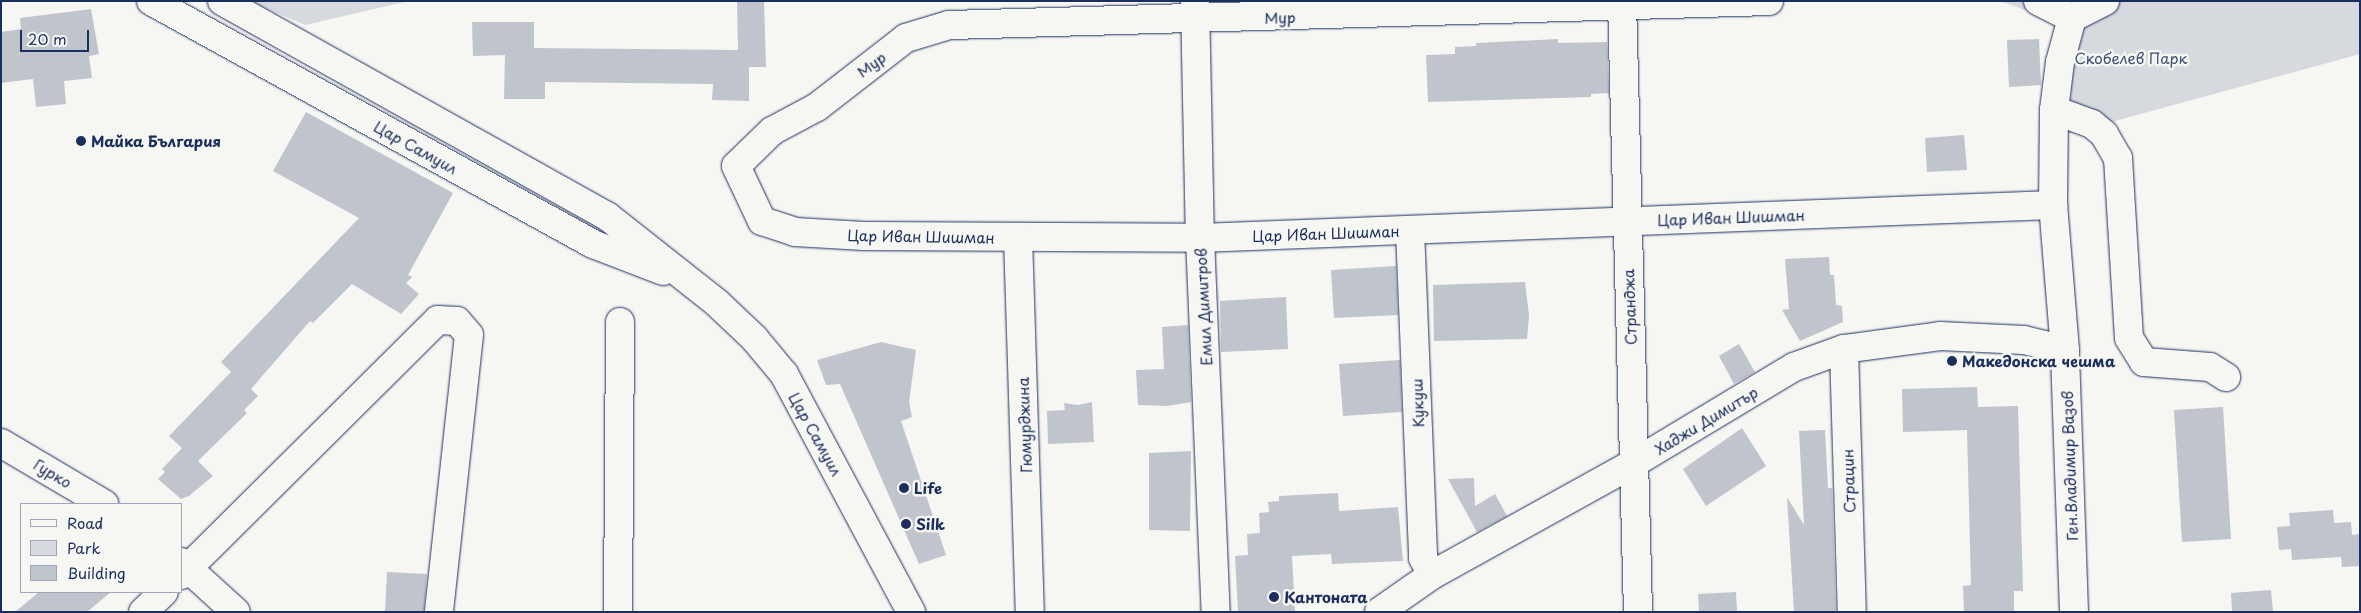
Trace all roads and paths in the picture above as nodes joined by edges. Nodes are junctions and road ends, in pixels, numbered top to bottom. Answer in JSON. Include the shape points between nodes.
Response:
{"nodes":[{"id":1,"x":151,"y":1,"type":"edge"},
{"id":2,"x":222,"y":1,"type":"edge"},
{"id":3,"x":1769,"y":1,"type":"edge"},
{"id":4,"x":2038,"y":1,"type":"edge"},
{"id":5,"x":2105,"y":1,"type":"edge"},
{"id":6,"x":1623,"y":4,"type":"edge"},
{"id":7,"x":1195,"y":11,"type":"edge"},
{"id":8,"x":2072,"y":18,"type":"junction"},
{"id":9,"x":817,"y":107,"type":"joint"},
{"id":10,"x":2054,"y":110,"type":"junction"},
{"id":11,"x":2054,"y":205,"type":"junction"},
{"id":12,"x":1626,"y":221,"type":"junction"},
{"id":13,"x":1410,"y":230,"type":"junction"},
{"id":14,"x":1018,"y":238,"type":"junction"},
{"id":15,"x":1200,"y":238,"type":"junction"},
{"id":16,"x":688,"y":280,"type":"junction"},
{"id":17,"x":620,"y":322,"type":"dead end"},
{"id":18,"x":1844,"y":350,"type":"junction"},
{"id":19,"x":2065,"y":350,"type":"junction"},
{"id":20,"x":2226,"y":377,"type":"dead end"},
{"id":21,"x":1,"y":443,"type":"edge"},
{"id":22,"x":1634,"y":463,"type":"junction"},
{"id":23,"x":102,"y":503,"type":"edge"},
{"id":24,"x":184,"y":569,"type":"edge"},
{"id":25,"x":1432,"y":575,"type":"junction"},
{"id":26,"x":163,"y":593,"type":"edge"},
{"id":27,"x":143,"y":612,"type":"edge"},
{"id":28,"x":236,"y":612,"type":"edge"},
{"id":29,"x":440,"y":612,"type":"edge"},
{"id":30,"x":618,"y":612,"type":"edge"},
{"id":31,"x":911,"y":612,"type":"edge"},
{"id":32,"x":1030,"y":612,"type":"edge"},
{"id":33,"x":1216,"y":612,"type":"edge"},
{"id":34,"x":1379,"y":612,"type":"edge"},
{"id":35,"x":1638,"y":612,"type":"edge"},
{"id":36,"x":1852,"y":612,"type":"edge"},
{"id":37,"x":2074,"y":612,"type":"edge"}],
"edges":[{"from":1,"to":16,"type":"street","name":"Цар Самуил","via":[[593,244]]},
{"from":2,"to":16,"type":"street","name":"Цар Самуил","via":[[606,216]]},
{"from":3,"to":6,"type":"street","name":"Мур"},
{"from":4,"to":8,"type":"street"},
{"from":5,"to":8,"type":"street"},
{"from":6,"to":7,"type":"street","name":"Мур"},
{"from":6,"to":12,"type":"street","name":"Странджа"},
{"from":7,"to":9,"type":"street","name":"Мур","via":[[949,25],[906,38]]},
{"from":7,"to":15,"type":"street","name":"Емил Димитров"},
{"from":8,"to":10,"type":"street","name":"Ген.Владимир Вазов","via":[[2060,62]]},
{"from":9,"to":14,"type":"street","name":"Цар Иван Шишман","via":[[772,131],[736,166],[762,221],[795,232]]},
{"from":10,"to":11,"type":"street","name":"Ген.Владимир Вазов"},
{"from":10,"to":20,"type":"street","via":[[2092,124],[2104,134],[2118,158],[2129,338],[2144,362],[2210,368]]},
{"from":11,"to":12,"type":"street","name":"Цар Иван Шишман"},
{"from":11,"to":19,"type":"street","name":"Ген.Владимир Вазов"},
{"from":12,"to":13,"type":"street","name":"Цар Иван Шишман"},
{"from":12,"to":22,"type":"street","name":"Странджа"},
{"from":13,"to":15,"type":"street","name":"Цар Иван Шишман"},
{"from":13,"to":25,"type":"street","name":"Кукуш","via":[[1423,558]]},
{"from":14,"to":15,"type":"street","name":"Цар Иван Шишман"},
{"from":14,"to":32,"type":"street","name":"Гюмурджина"},
{"from":15,"to":33,"type":"street","name":"Емил Димитров"},
{"from":16,"to":31,"type":"street","name":"Цар Самуил","via":[[754,338],[784,374]]},
{"from":17,"to":30,"type":"street"},
{"from":18,"to":19,"type":"street","name":"Хаджи Димитър","via":[[1940,336],[2024,340]]},
{"from":18,"to":22,"type":"street","name":"Хаджи Димитър","via":[[1794,367]]},
{"from":18,"to":36,"type":"street","name":"Страцин"},
{"from":19,"to":37,"type":"street","name":"Ген.Владимир Вазов"},
{"from":21,"to":23,"type":"street","name":"Гурко"},
{"from":22,"to":25,"type":"street","name":"Хаджи Димитър"},
{"from":22,"to":35,"type":"street","name":"Странджа"},
{"from":24,"to":28,"type":"street"},
{"from":24,"to":29,"type":"street","via":[[438,320],[457,321],[469,335]]},
{"from":25,"to":34,"type":"street","name":"Хаджи Димитър"},
{"from":26,"to":27,"type":"street"}]}
